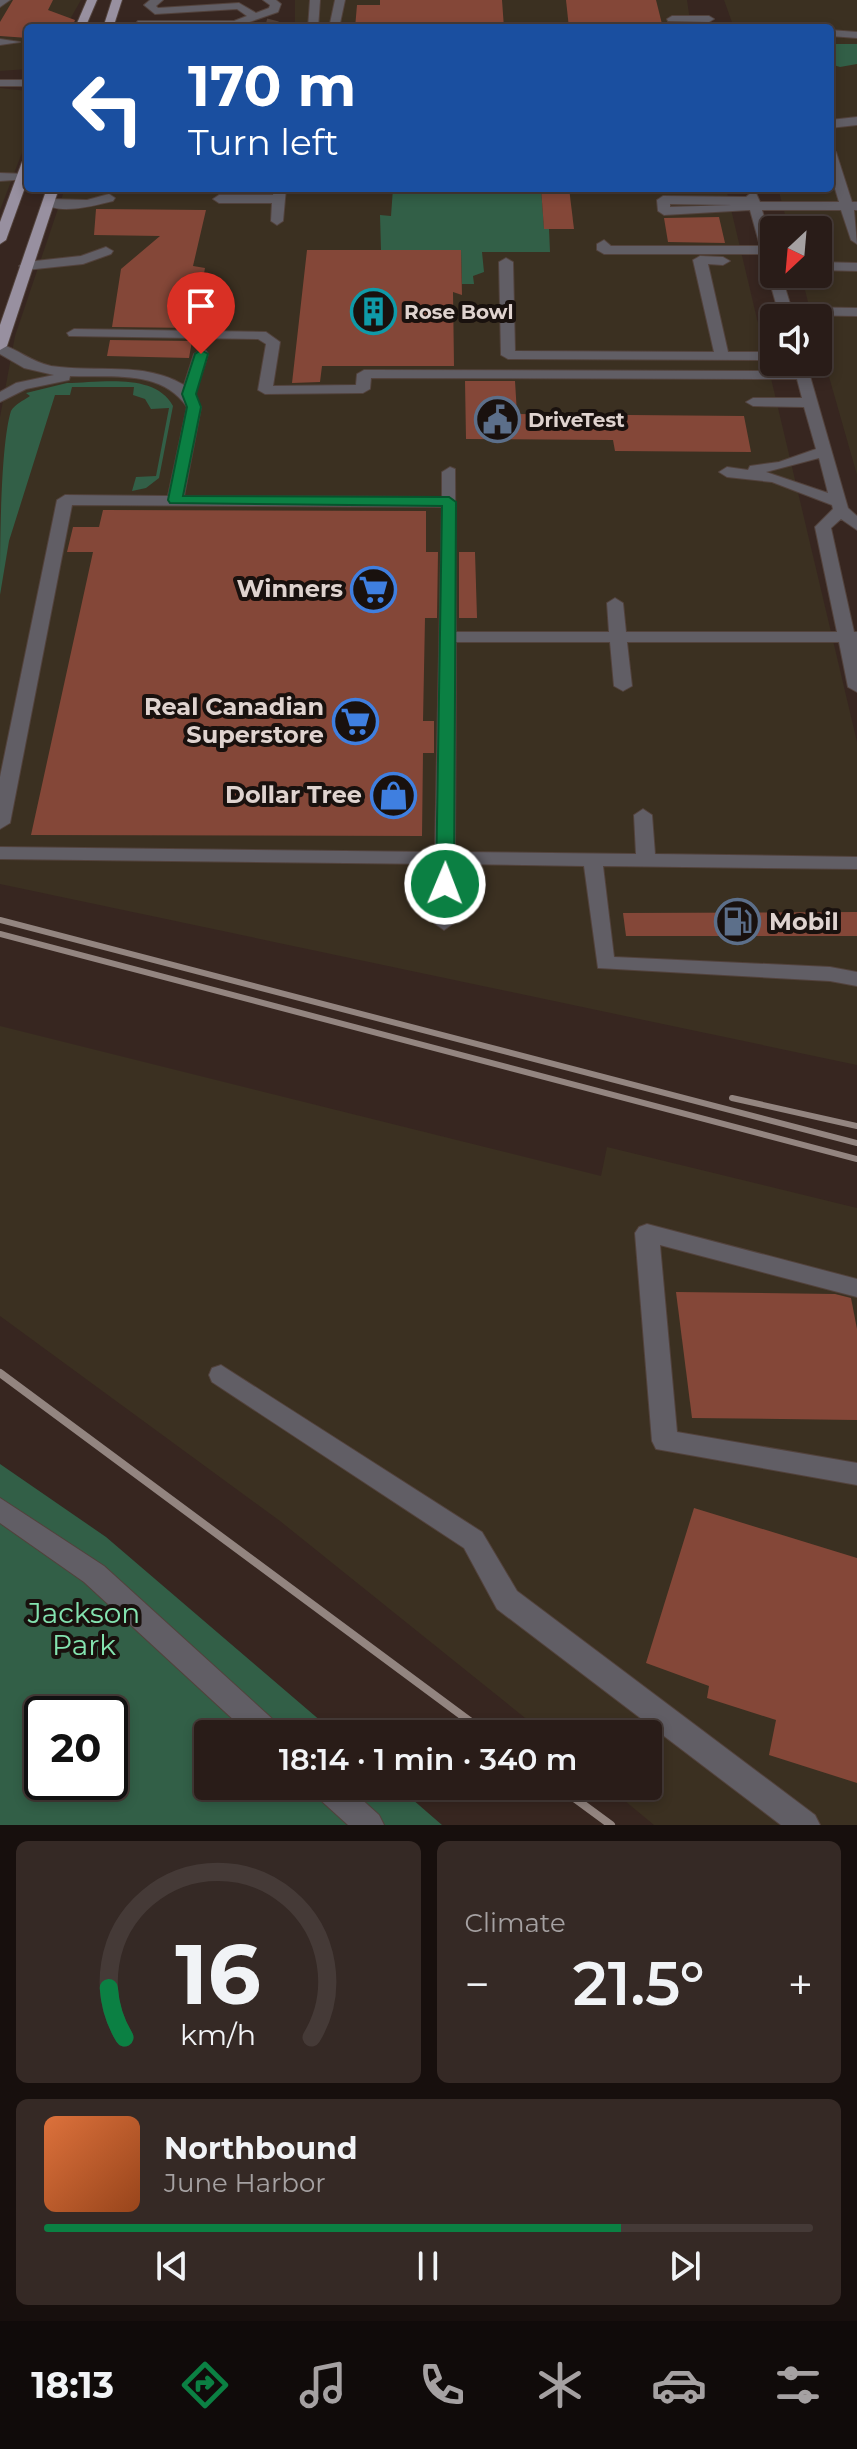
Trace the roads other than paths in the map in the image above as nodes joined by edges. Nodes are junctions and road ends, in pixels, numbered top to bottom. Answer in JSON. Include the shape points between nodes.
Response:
{"nodes":[{"id":1,"x":5,"y":0,"type":"edge"},
{"id":2,"x":92,"y":0,"type":"edge"},
{"id":3,"x":117,"y":0,"type":"edge"},
{"id":4,"x":158,"y":0,"type":"edge"},
{"id":5,"x":315,"y":0,"type":"edge"},
{"id":6,"x":340,"y":0,"type":"edge"},
{"id":7,"x":0,"y":4,"type":"edge"},
{"id":8,"x":248,"y":4,"type":"edge"},
{"id":9,"x":272,"y":10,"type":"edge"},
{"id":10,"x":253,"y":19,"type":"junction"},
{"id":11,"x":672,"y":19,"type":"dead end"},
{"id":12,"x":709,"y":19,"type":"edge"},
{"id":13,"x":82,"y":24,"type":"edge"},
{"id":14,"x":110,"y":24,"type":"edge"},
{"id":15,"x":240,"y":24,"type":"edge"},
{"id":16,"x":313,"y":24,"type":"edge"},
{"id":17,"x":335,"y":24,"type":"edge"},
{"id":18,"x":834,"y":33,"type":"edge"},
{"id":19,"x":857,"y":35,"type":"edge"},
{"id":20,"x":0,"y":42,"type":"edge"},
{"id":21,"x":15,"y":42,"type":"dead end"},
{"id":22,"x":834,"y":42,"type":"edge"},
{"id":23,"x":857,"y":42,"type":"edge"},
{"id":24,"x":0,"y":75,"type":"edge"},
{"id":25,"x":24,"y":75,"type":"edge"},
{"id":26,"x":0,"y":83,"type":"edge"},
{"id":27,"x":24,"y":83,"type":"edge"},
{"id":28,"x":857,"y":112,"type":"edge"},
{"id":29,"x":834,"y":114,"type":"edge"},
{"id":30,"x":857,"y":121,"type":"edge"},
{"id":31,"x":834,"y":124,"type":"edge"},
{"id":32,"x":834,"y":162,"type":"edge"},
{"id":33,"x":24,"y":174,"type":"edge"},
{"id":34,"x":0,"y":177,"type":"edge"},
{"id":35,"x":23,"y":177,"type":"junction"},
{"id":36,"x":52,"y":192,"type":"edge"},
{"id":37,"x":279,"y":197,"type":"edge"},
{"id":38,"x":109,"y":198,"type":"dead end"},
{"id":39,"x":753,"y":198,"type":"edge"},
{"id":40,"x":219,"y":199,"type":"dead end"},
{"id":41,"x":48,"y":203,"type":"junction"},
{"id":42,"x":852,"y":206,"type":"edge"},
{"id":43,"x":277,"y":221,"type":"dead end"},
{"id":44,"x":760,"y":223,"type":"edge"},
{"id":45,"x":0,"y":240,"type":"edge"},
{"id":46,"x":857,"y":240,"type":"edge"},
{"id":47,"x":604,"y":244,"type":"dead end"},
{"id":48,"x":106,"y":251,"type":"dead end"},
{"id":49,"x":506,"y":262,"type":"dead end"},
{"id":50,"x":760,"y":264,"type":"edge"},
{"id":51,"x":760,"y":264,"type":"edge"},
{"id":52,"x":26,"y":266,"type":"junction"},
{"id":53,"x":832,"y":266,"type":"edge"},
{"id":54,"x":857,"y":267,"type":"edge"},
{"id":55,"x":857,"y":312,"type":"edge"},
{"id":56,"x":832,"y":313,"type":"edge"},
{"id":57,"x":74,"y":333,"type":"dead end"},
{"id":58,"x":0,"y":347,"type":"edge"},
{"id":59,"x":201,"y":354,"type":"dead end"},
{"id":60,"x":722,"y":356,"type":"junction"},
{"id":61,"x":760,"y":356,"type":"edge"},
{"id":62,"x":760,"y":369,"type":"edge"},
{"id":63,"x":77,"y":374,"type":"junction"},
{"id":64,"x":803,"y":376,"type":"edge"},
{"id":65,"x":189,"y":394,"type":"junction"},
{"id":66,"x":0,"y":398,"type":"edge"},
{"id":67,"x":753,"y":402,"type":"dead end"},
{"id":68,"x":810,"y":403,"type":"junction"},
{"id":69,"x":824,"y":451,"type":"junction"},
{"id":70,"x":450,"y":472,"type":"dead end"},
{"id":71,"x":175,"y":500,"type":"junction"},
{"id":72,"x":449,"y":502,"type":"junction"},
{"id":73,"x":840,"y":506,"type":"junction"},
{"id":74,"x":857,"y":525,"type":"edge"},
{"id":75,"x":615,"y":603,"type":"dead end"},
{"id":76,"x":448,"y":637,"type":"junction"},
{"id":77,"x":618,"y":637,"type":"junction"},
{"id":78,"x":851,"y":637,"type":"edge"},
{"id":79,"x":623,"y":686,"type":"dead end"},
{"id":80,"x":857,"y":687,"type":"edge"},
{"id":81,"x":643,"y":815,"type":"dead end"},
{"id":82,"x":0,"y":823,"type":"edge"},
{"id":83,"x":0,"y":853,"type":"edge"},
{"id":84,"x":446,"y":858,"type":"junction"},
{"id":85,"x":593,"y":860,"type":"junction"},
{"id":86,"x":646,"y":860,"type":"junction"},
{"id":87,"x":857,"y":863,"type":"edge"},
{"id":88,"x":444,"y":923,"type":"dead end"},
{"id":89,"x":857,"y":979,"type":"edge"},
{"id":90,"x":857,"y":1288,"type":"edge"},
{"id":91,"x":221,"y":1375,"type":"dead end"},
{"id":92,"x":857,"y":1474,"type":"edge"},
{"id":93,"x":0,"y":1509,"type":"edge"},
{"id":94,"x":254,"y":1720,"type":"edge"},
{"id":95,"x":341,"y":1800,"type":"edge"},
{"id":96,"x":369,"y":1825,"type":"edge"},
{"id":97,"x":805,"y":1825,"type":"edge"}],
"edges":[{"from":1,"to":7,"type":"street"},
{"from":2,"to":13,"type":"main road"},
{"from":3,"to":14,"type":"main road"},
{"from":4,"to":8,"type":"street","via":[[149,5],[165,13]]},
{"from":5,"to":16,"type":"street"},
{"from":6,"to":17,"type":"street"},
{"from":8,"to":10,"type":"street"},
{"from":9,"to":10,"type":"street"},
{"from":10,"to":15,"type":"street"},
{"from":11,"to":12,"type":"street"},
{"from":18,"to":19,"type":"street"},
{"from":20,"to":21,"type":"street"},
{"from":22,"to":23,"type":"street"},
{"from":24,"to":25,"type":"street"},
{"from":26,"to":27,"type":"street"},
{"from":28,"to":29,"type":"street"},
{"from":30,"to":31,"type":"street"},
{"from":32,"to":42,"type":"street"},
{"from":33,"to":35,"type":"main road"},
{"from":34,"to":35,"type":"street"},
{"from":35,"to":45,"type":"main road"},
{"from":36,"to":41,"type":"main road"},
{"from":37,"to":40,"type":"street"},
{"from":37,"to":43,"type":"street"},
{"from":38,"to":41,"type":"street","via":[[87,204]]},
{"from":39,"to":39,"type":"street","via":[[663,200],[664,211],[705,211]]},
{"from":39,"to":42,"type":"street"},
{"from":39,"to":44,"type":"street"},
{"from":41,"to":52,"type":"main road"},
{"from":42,"to":46,"type":"street"},
{"from":47,"to":50,"type":"street","via":[[604,250]]},
{"from":48,"to":52,"type":"street","via":[[83,260]]},
{"from":49,"to":60,"type":"street","via":[[508,355]]},
{"from":51,"to":60,"type":"street","via":[[700,260]]},
{"from":52,"to":58,"type":"main road"},
{"from":53,"to":54,"type":"street"},
{"from":55,"to":56,"type":"street"},
{"from":57,"to":62,"type":"street","via":[[261,335],[273,342],[265,390],[363,389],[364,374]]},
{"from":58,"to":63,"type":"street","via":[[32,366]]},
{"from":59,"to":65,"type":"street"},
{"from":60,"to":61,"type":"street"},
{"from":63,"to":65,"type":"street","via":[[141,374],[170,380]]},
{"from":63,"to":66,"type":"street","via":[[21,386]]},
{"from":64,"to":68,"type":"street"},
{"from":65,"to":71,"type":"street","via":[[194,407]]},
{"from":67,"to":68,"type":"street"},
{"from":68,"to":69,"type":"street"},
{"from":69,"to":73,"type":"street"},
{"from":69,"to":73,"type":"street","via":[[781,466],[727,472],[775,478]]},
{"from":70,"to":72,"type":"street"},
{"from":71,"to":72,"type":"street"},
{"from":71,"to":82,"type":"street","via":[[65,500]]},
{"from":72,"to":76,"type":"street"},
{"from":73,"to":74,"type":"street"},
{"from":73,"to":78,"type":"street","via":[[823,527]]},
{"from":75,"to":77,"type":"street"},
{"from":76,"to":77,"type":"street"},
{"from":76,"to":84,"type":"street"},
{"from":77,"to":78,"type":"street"},
{"from":77,"to":79,"type":"street"},
{"from":78,"to":80,"type":"street"},
{"from":81,"to":86,"type":"street"},
{"from":83,"to":84,"type":"street"},
{"from":84,"to":85,"type":"street"},
{"from":84,"to":88,"type":"street"},
{"from":85,"to":86,"type":"street"},
{"from":85,"to":89,"type":"street","via":[[605,963]]},
{"from":86,"to":87,"type":"street"},
{"from":90,"to":92,"type":"street","via":[[647,1233],[665,1441]]},
{"from":91,"to":97,"type":"street","via":[[473,1540],[507,1600]]},
{"from":93,"to":94,"type":"street","via":[[94,1574]]},
{"from":95,"to":96,"type":"street"}]}
